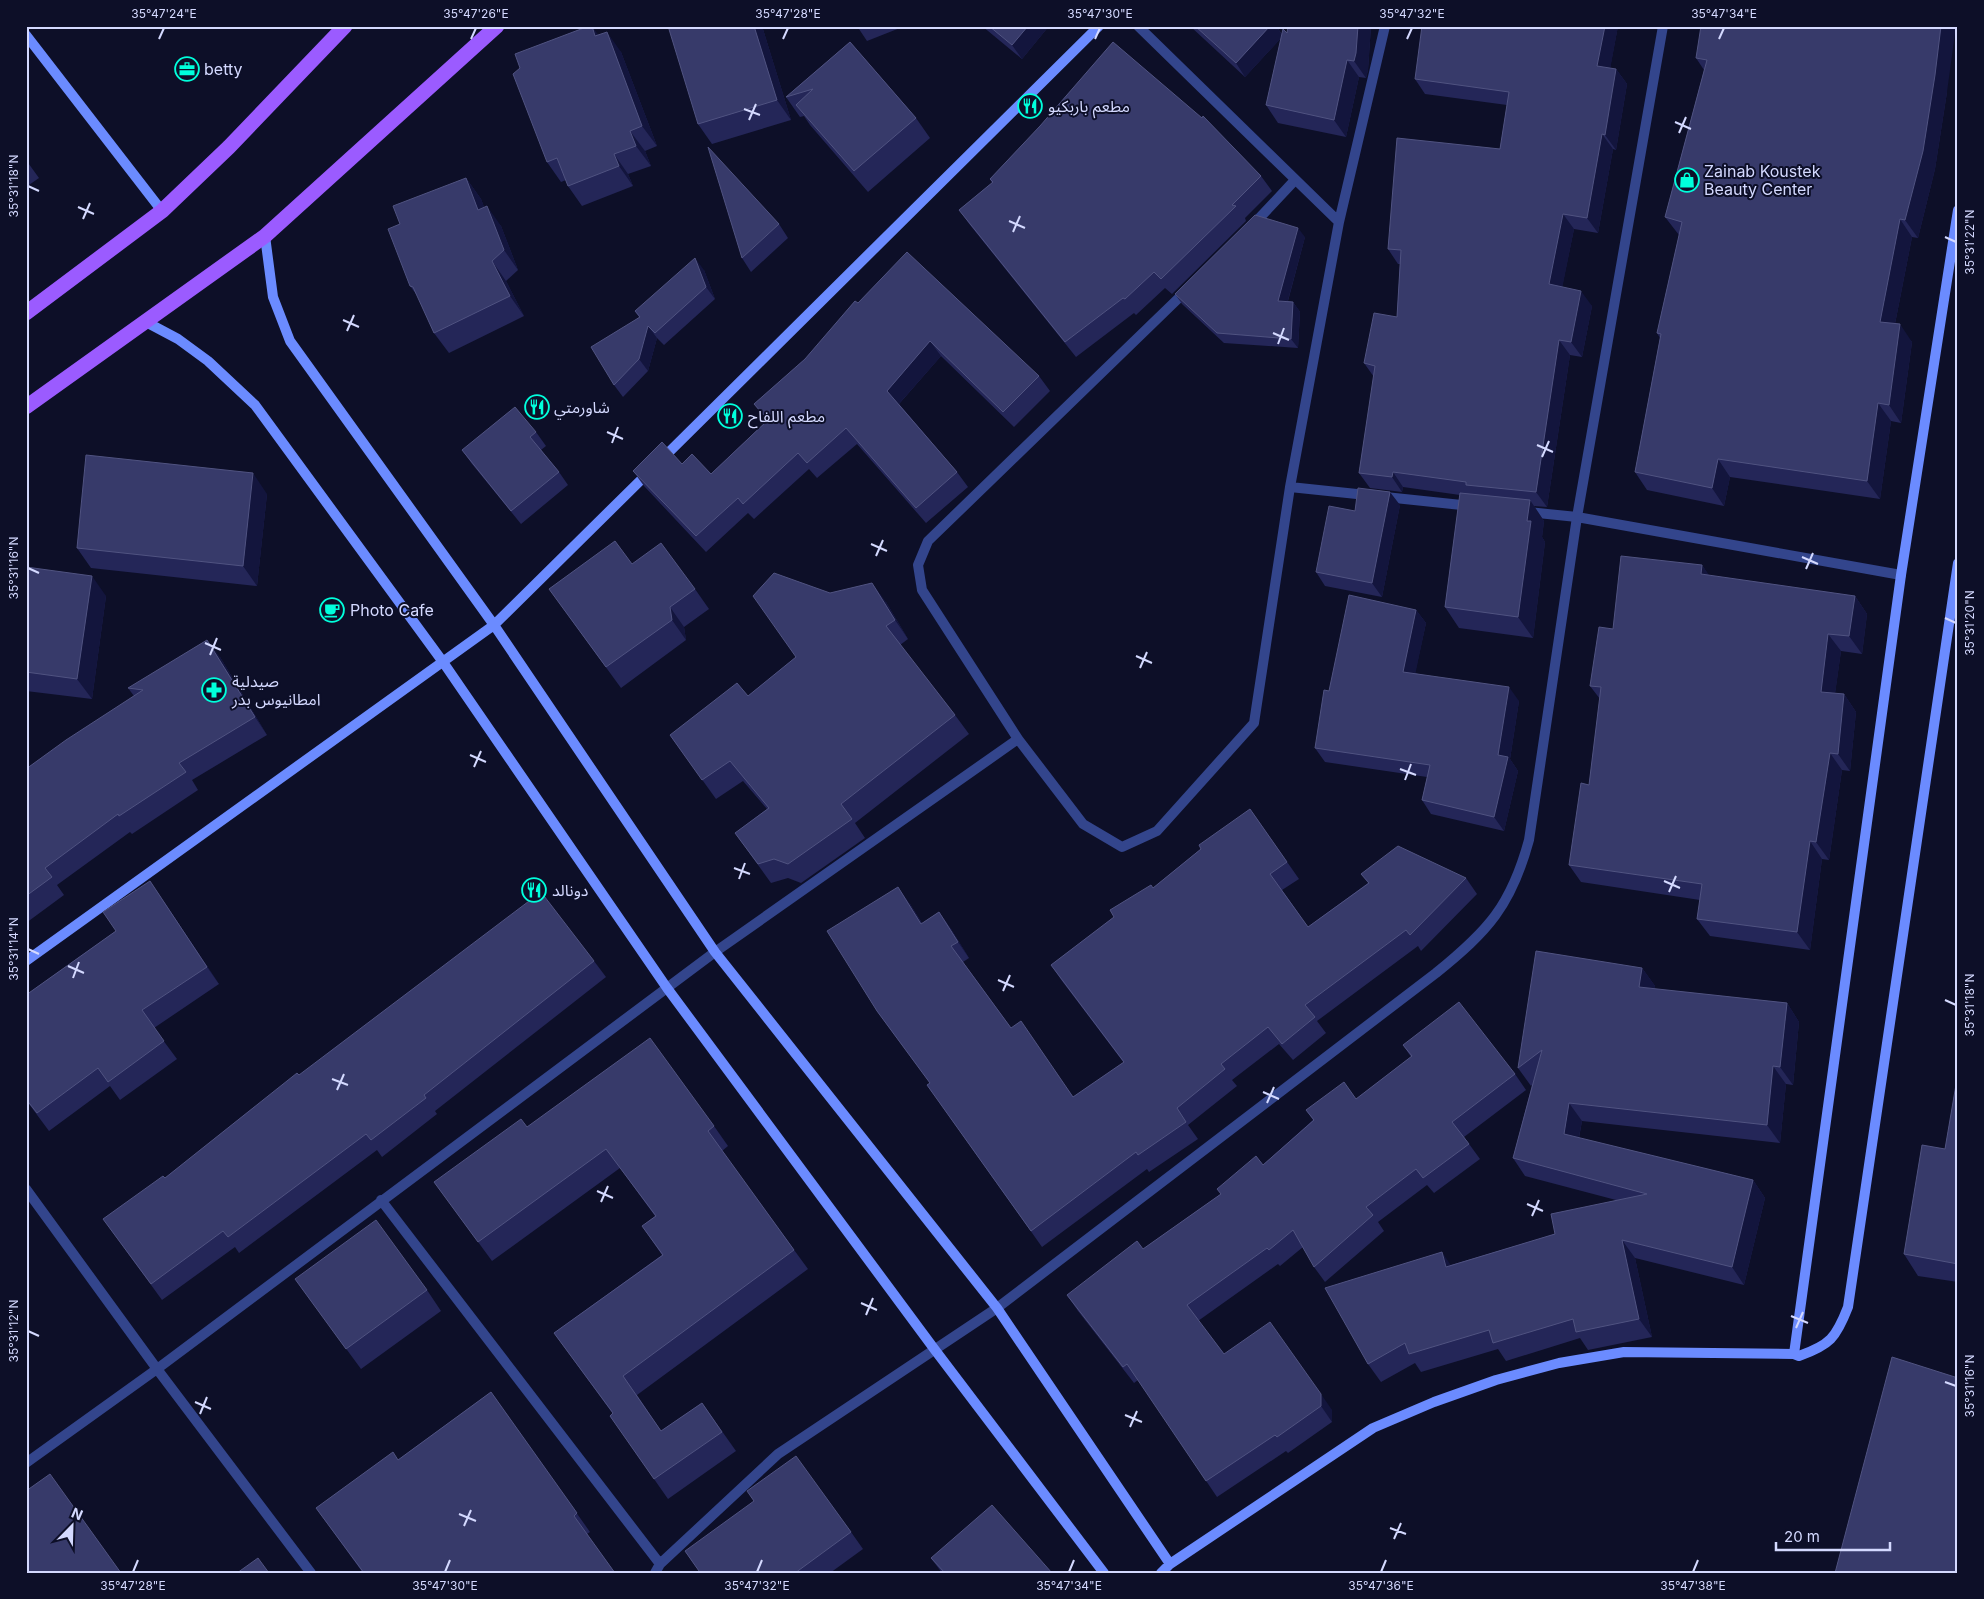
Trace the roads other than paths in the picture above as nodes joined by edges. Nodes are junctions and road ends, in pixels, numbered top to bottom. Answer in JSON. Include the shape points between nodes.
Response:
{"nodes":[{"id":1,"x":345,"y":26,"type":"edge"},
{"id":2,"x":1099,"y":26,"type":"edge"},
{"id":3,"x":1138,"y":26,"type":"edge"},
{"id":4,"x":1385,"y":26,"type":"edge"},
{"id":5,"x":1664,"y":26,"type":"edge"},
{"id":6,"x":495,"y":28,"type":"edge"},
{"id":7,"x":26,"y":34,"type":"edge"},
{"id":8,"x":1295,"y":180,"type":"junction"},
{"id":9,"x":1958,"y":210,"type":"edge"},
{"id":10,"x":162,"y":211,"type":"junction"},
{"id":11,"x":1339,"y":222,"type":"junction"},
{"id":12,"x":265,"y":236,"type":"junction"},
{"id":13,"x":1241,"y":237,"type":"edge"},
{"id":14,"x":1191,"y":285,"type":"edge"},
{"id":15,"x":26,"y":313,"type":"edge"},
{"id":16,"x":146,"y":322,"type":"junction"},
{"id":17,"x":26,"y":407,"type":"edge"},
{"id":18,"x":1290,"y":487,"type":"junction"},
{"id":19,"x":1478,"y":507,"type":"edge"},
{"id":20,"x":1518,"y":511,"type":"edge"},
{"id":21,"x":1577,"y":517,"type":"junction"},
{"id":22,"x":1958,"y":564,"type":"edge"},
{"id":23,"x":1901,"y":575,"type":"junction"},
{"id":24,"x":494,"y":625,"type":"junction"},
{"id":25,"x":443,"y":662,"type":"junction"},
{"id":26,"x":1018,"y":739,"type":"junction"},
{"id":27,"x":714,"y":952,"type":"junction"},
{"id":28,"x":26,"y":961,"type":"edge"},
{"id":29,"x":667,"y":988,"type":"junction"},
{"id":30,"x":26,"y":1189,"type":"edge"},
{"id":31,"x":380,"y":1200,"type":"junction"},
{"id":32,"x":997,"y":1308,"type":"junction"},
{"id":33,"x":935,"y":1350,"type":"junction"},
{"id":34,"x":1794,"y":1354,"type":"junction"},
{"id":35,"x":157,"y":1370,"type":"junction"},
{"id":36,"x":26,"y":1463,"type":"edge"},
{"id":37,"x":1170,"y":1564,"type":"junction"},
{"id":38,"x":657,"y":1568,"type":"edge"},
{"id":39,"x":311,"y":1573,"type":"edge"},
{"id":40,"x":1104,"y":1573,"type":"edge"},
{"id":41,"x":1161,"y":1573,"type":"edge"}],
"edges":[{"from":1,"to":10,"type":"main road"},
{"from":2,"to":24,"type":"street"},
{"from":3,"to":8,"type":"street"},
{"from":4,"to":11,"type":"street"},
{"from":5,"to":21,"type":"street"},
{"from":6,"to":12,"type":"main road"},
{"from":7,"to":10,"type":"street"},
{"from":8,"to":11,"type":"street"},
{"from":8,"to":13,"type":"street"},
{"from":9,"to":23,"type":"street"},
{"from":10,"to":15,"type":"main road"},
{"from":11,"to":18,"type":"street"},
{"from":12,"to":16,"type":"main road"},
{"from":12,"to":24,"type":"street","via":[[273,297],[290,341]]},
{"from":14,"to":26,"type":"street","via":[[928,540],[918,565],[922,590]]},
{"from":16,"to":17,"type":"main road"},
{"from":16,"to":25,"type":"street","via":[[208,361],[256,405]]},
{"from":18,"to":19,"type":"street"},
{"from":18,"to":26,"type":"street","via":[[1254,723],[1157,832],[1122,847],[1083,824]]},
{"from":20,"to":21,"type":"street"},
{"from":21,"to":23,"type":"street"},
{"from":21,"to":32,"type":"street","via":[[1529,840],[1522,867],[1496,916],[1479,937],[1436,973]]},
{"from":22,"to":34,"type":"street","via":[[1848,1308],[1839,1331],[1821,1348],[1799,1356]]},
{"from":23,"to":34,"type":"street"},
{"from":24,"to":25,"type":"street"},
{"from":24,"to":27,"type":"street"},
{"from":25,"to":28,"type":"street"},
{"from":25,"to":29,"type":"street"},
{"from":26,"to":27,"type":"street"},
{"from":27,"to":29,"type":"street"},
{"from":27,"to":32,"type":"street"},
{"from":29,"to":31,"type":"street"},
{"from":29,"to":33,"type":"street"},
{"from":30,"to":35,"type":"street"},
{"from":31,"to":35,"type":"street"},
{"from":31,"to":38,"type":"street"},
{"from":32,"to":33,"type":"street"},
{"from":32,"to":37,"type":"street"},
{"from":33,"to":38,"type":"street","via":[[778,1454]]},
{"from":33,"to":40,"type":"street"},
{"from":34,"to":37,"type":"street","via":[[1624,1352],[1559,1363],[1496,1380],[1373,1428]]},
{"from":35,"to":36,"type":"street"},
{"from":35,"to":39,"type":"street"},
{"from":37,"to":41,"type":"street"}]}
